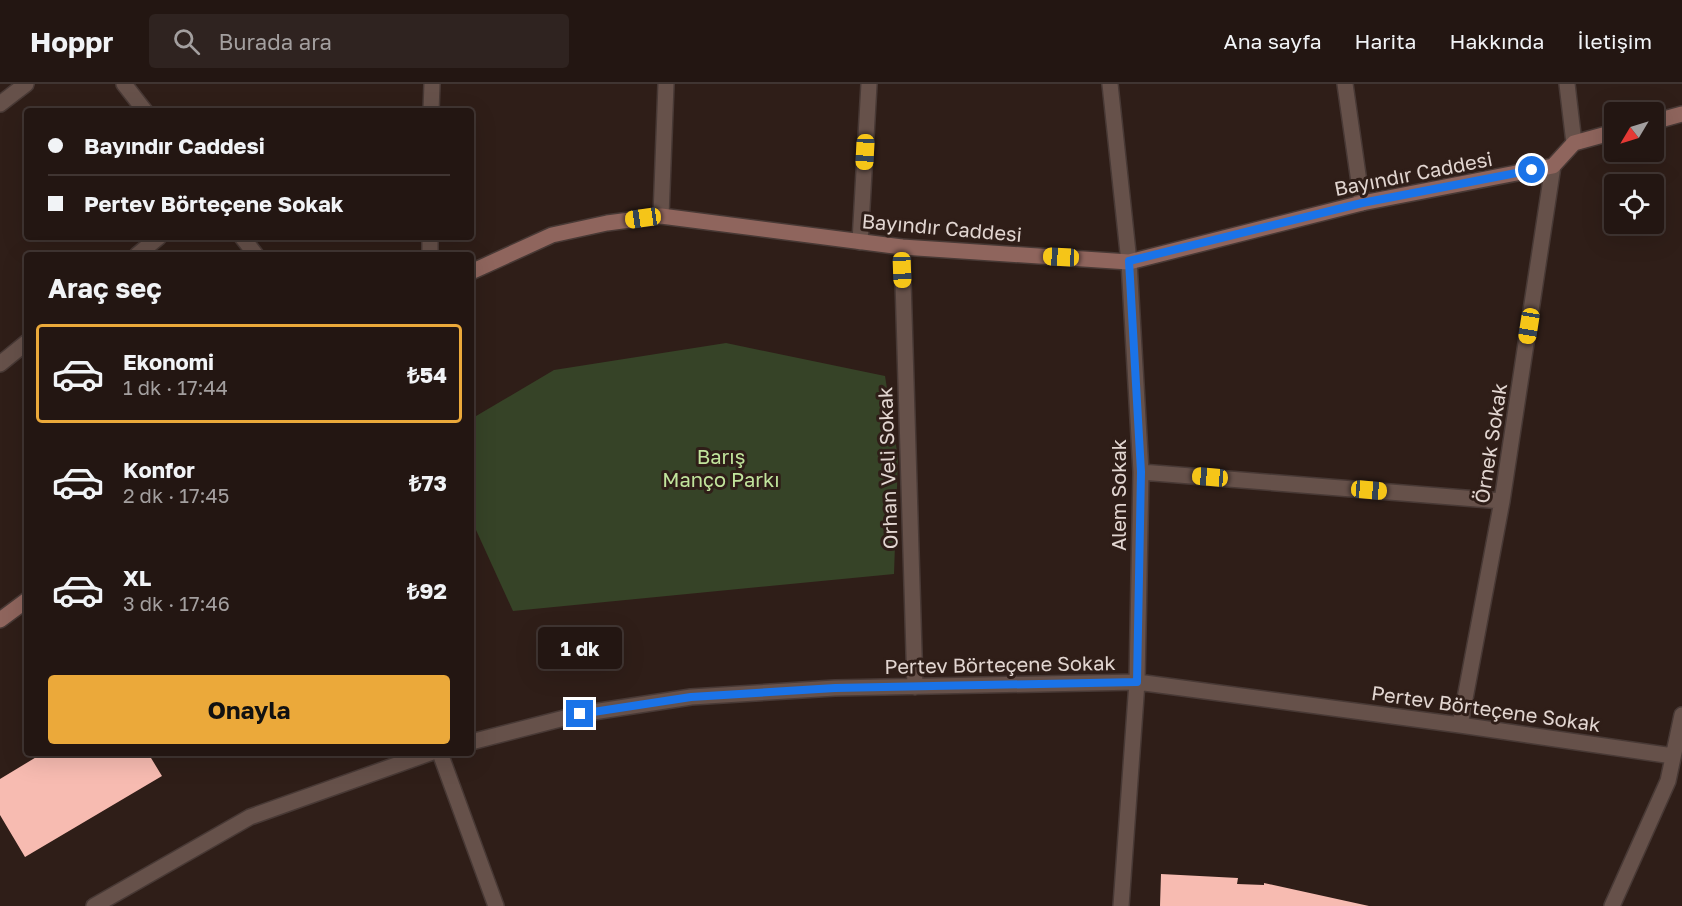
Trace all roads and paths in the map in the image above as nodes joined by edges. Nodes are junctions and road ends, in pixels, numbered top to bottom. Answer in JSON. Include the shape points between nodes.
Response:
{"nodes":[{"id":1,"x":26,"y":84,"type":"edge"},
{"id":2,"x":124,"y":84,"type":"edge"},
{"id":3,"x":432,"y":84,"type":"edge"},
{"id":4,"x":666,"y":84,"type":"edge"},
{"id":5,"x":868,"y":84,"type":"edge"},
{"id":6,"x":1110,"y":84,"type":"edge"},
{"id":7,"x":1345,"y":84,"type":"edge"},
{"id":8,"x":1567,"y":84,"type":"edge"},
{"id":9,"x":0,"y":105,"type":"edge"},
{"id":10,"x":143,"y":108,"type":"edge"},
{"id":11,"x":432,"y":108,"type":"edge"},
{"id":12,"x":1682,"y":114,"type":"edge"},
{"id":13,"x":1664,"y":119,"type":"edge"},
{"id":14,"x":1604,"y":135,"type":"edge"},
{"id":15,"x":1574,"y":143,"type":"junction"},
{"id":16,"x":1553,"y":166,"type":"junction"},
{"id":17,"x":1362,"y":203,"type":"junction"},
{"id":18,"x":661,"y":216,"type":"junction"},
{"id":19,"x":155,"y":240,"type":"edge"},
{"id":20,"x":244,"y":240,"type":"edge"},
{"id":21,"x":860,"y":242,"type":"junction"},
{"id":22,"x":902,"y":247,"type":"junction"},
{"id":23,"x":140,"y":252,"type":"edge"},
{"id":24,"x":254,"y":252,"type":"edge"},
{"id":25,"x":1129,"y":261,"type":"junction"},
{"id":26,"x":474,"y":271,"type":"edge"},
{"id":27,"x":24,"y":344,"type":"edge"},
{"id":28,"x":0,"y":363,"type":"edge"},
{"id":29,"x":1141,"y":472,"type":"junction"},
{"id":30,"x":1502,"y":501,"type":"junction"},
{"id":31,"x":24,"y":602,"type":"edge"},
{"id":32,"x":0,"y":620,"type":"edge"},
{"id":33,"x":1137,"y":682,"type":"junction"},
{"id":34,"x":915,"y":687,"type":"junction"},
{"id":35,"x":1682,"y":715,"type":"edge"},
{"id":36,"x":1460,"y":725,"type":"junction"},
{"id":37,"x":474,"y":741,"type":"edge"},
{"id":38,"x":422,"y":756,"type":"edge"},
{"id":39,"x":441,"y":756,"type":"edge"},
{"id":40,"x":1673,"y":756,"type":"junction"},
{"id":41,"x":1675,"y":783,"type":"edge"},
{"id":42,"x":94,"y":906,"type":"edge"},
{"id":43,"x":496,"y":906,"type":"edge"},
{"id":44,"x":1121,"y":906,"type":"edge"},
{"id":45,"x":1612,"y":906,"type":"edge"}],
"edges":[{"from":1,"to":9,"type":"street"},
{"from":2,"to":10,"type":"street"},
{"from":3,"to":11,"type":"street"},
{"from":4,"to":18,"type":"street"},
{"from":5,"to":21,"type":"street"},
{"from":6,"to":25,"type":"street","name":"Alem Sokak"},
{"from":7,"to":17,"type":"street"},
{"from":8,"to":15,"type":"street"},
{"from":12,"to":13,"type":"street"},
{"from":14,"to":15,"type":"street"},
{"from":15,"to":16,"type":"street"},
{"from":16,"to":17,"type":"street","name":"Bayındır Caddesi"},
{"from":16,"to":30,"type":"street","name":"Örnek Sokak"},
{"from":17,"to":25,"type":"street","name":"Bayındır Caddesi"},
{"from":18,"to":21,"type":"street","name":"Bayındır Caddesi"},
{"from":18,"to":26,"type":"street","name":"Bayındır Caddesi","via":[[552,235]]},
{"from":19,"to":23,"type":"street"},
{"from":20,"to":24,"type":"street"},
{"from":21,"to":22,"type":"street","name":"Bayındır Caddesi"},
{"from":22,"to":25,"type":"street","name":"Bayındır Caddesi"},
{"from":22,"to":34,"type":"street","name":"Orhan Veli Sokak"},
{"from":25,"to":29,"type":"street","name":"Alem Sokak"},
{"from":27,"to":28,"type":"street"},
{"from":29,"to":30,"type":"street"},
{"from":29,"to":33,"type":"street","name":"Alem Sokak"},
{"from":30,"to":36,"type":"street","name":"Örnek Sokak"},
{"from":31,"to":32,"type":"street"},
{"from":33,"to":34,"type":"street","name":"Pertev Börteçene Sokak"},
{"from":33,"to":36,"type":"street","name":"Pertev Börteçene Sokak"},
{"from":33,"to":44,"type":"street","name":"Alem Sokak"},
{"from":34,"to":37,"type":"street","name":"Pertev Börteçene Sokak","via":[[691,697],[580,714]]},
{"from":35,"to":40,"type":"street"},
{"from":36,"to":40,"type":"street","name":"Pertev Börteçene Sokak"},
{"from":38,"to":42,"type":"street","via":[[250,817]]},
{"from":39,"to":43,"type":"street"},
{"from":40,"to":41,"type":"street"},
{"from":41,"to":45,"type":"street"}]}
